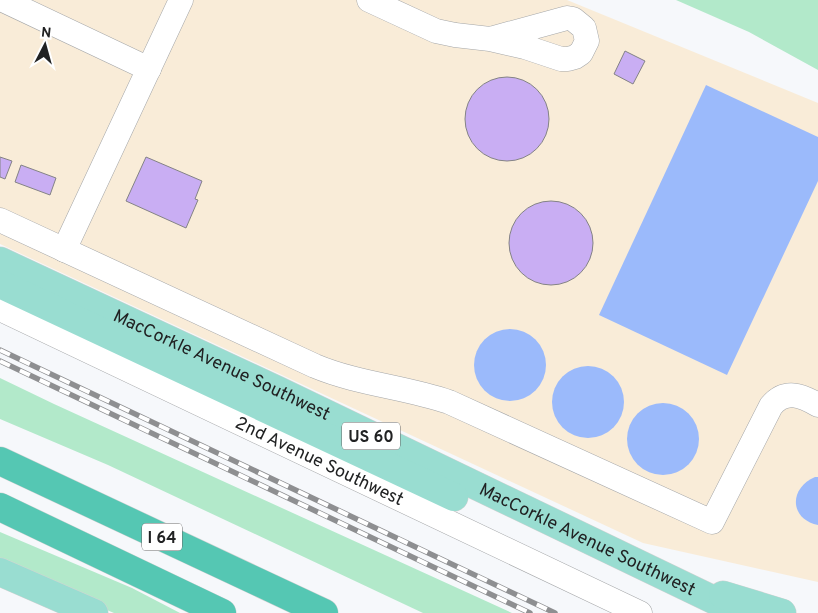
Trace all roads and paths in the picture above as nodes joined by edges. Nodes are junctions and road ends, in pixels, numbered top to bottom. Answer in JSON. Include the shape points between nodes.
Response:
{"nodes":[{"id":1,"x":4,"y":0,"type":"edge"},
{"id":2,"x":182,"y":0,"type":"edge"},
{"id":3,"x":369,"y":0,"type":"edge"},
{"id":4,"x":490,"y":38,"type":"dead end"},
{"id":5,"x":149,"y":69,"type":"junction"},
{"id":6,"x":0,"y":220,"type":"edge"},
{"id":7,"x":64,"y":250,"type":"junction"},
{"id":8,"x":0,"y":261,"type":"edge"},
{"id":9,"x":0,"y":284,"type":"edge"},
{"id":10,"x":0,"y":309,"type":"edge"},
{"id":11,"x":818,"y":404,"type":"edge"},
{"id":12,"x":0,"y":461,"type":"edge"},
{"id":13,"x":0,"y":507,"type":"edge"},
{"id":14,"x":0,"y":572,"type":"edge"},
{"id":15,"x":664,"y":576,"type":"junction"},
{"id":16,"x":94,"y":613,"type":"edge"},
{"id":17,"x":222,"y":613,"type":"edge"},
{"id":18,"x":324,"y":613,"type":"edge"},
{"id":19,"x":640,"y":613,"type":"edge"},
{"id":20,"x":699,"y":613,"type":"edge"},
{"id":21,"x":741,"y":613,"type":"edge"},
{"id":22,"x":782,"y":613,"type":"edge"}],
"edges":[{"from":1,"to":5,"type":"street"},
{"from":2,"to":5,"type":"street"},
{"from":3,"to":4,"type":"street","via":[[436,31]]},
{"from":5,"to":7,"type":"street"},
{"from":6,"to":7,"type":"street"},
{"from":7,"to":11,"type":"street","via":[[332,373],[449,402],[712,522],[770,406],[790,394]]},
{"from":8,"to":15,"type":"main road","name":"MacCorkle Avenue Southwest","number":"US 60"},
{"from":9,"to":20,"type":"main road","name":"MacCorkle Avenue Southwest","number":"US 60"},
{"from":10,"to":19,"type":"street","name":"2nd Avenue Southwest"},
{"from":12,"to":18,"type":"highway","number":"I 64"},
{"from":13,"to":17,"type":"highway","number":"I 64"},
{"from":14,"to":16,"type":"main road"},
{"from":15,"to":21,"type":"main road","name":"MacCorkle Avenue Southwest","number":"US 60"},
{"from":15,"to":22,"type":"main road"}]}
